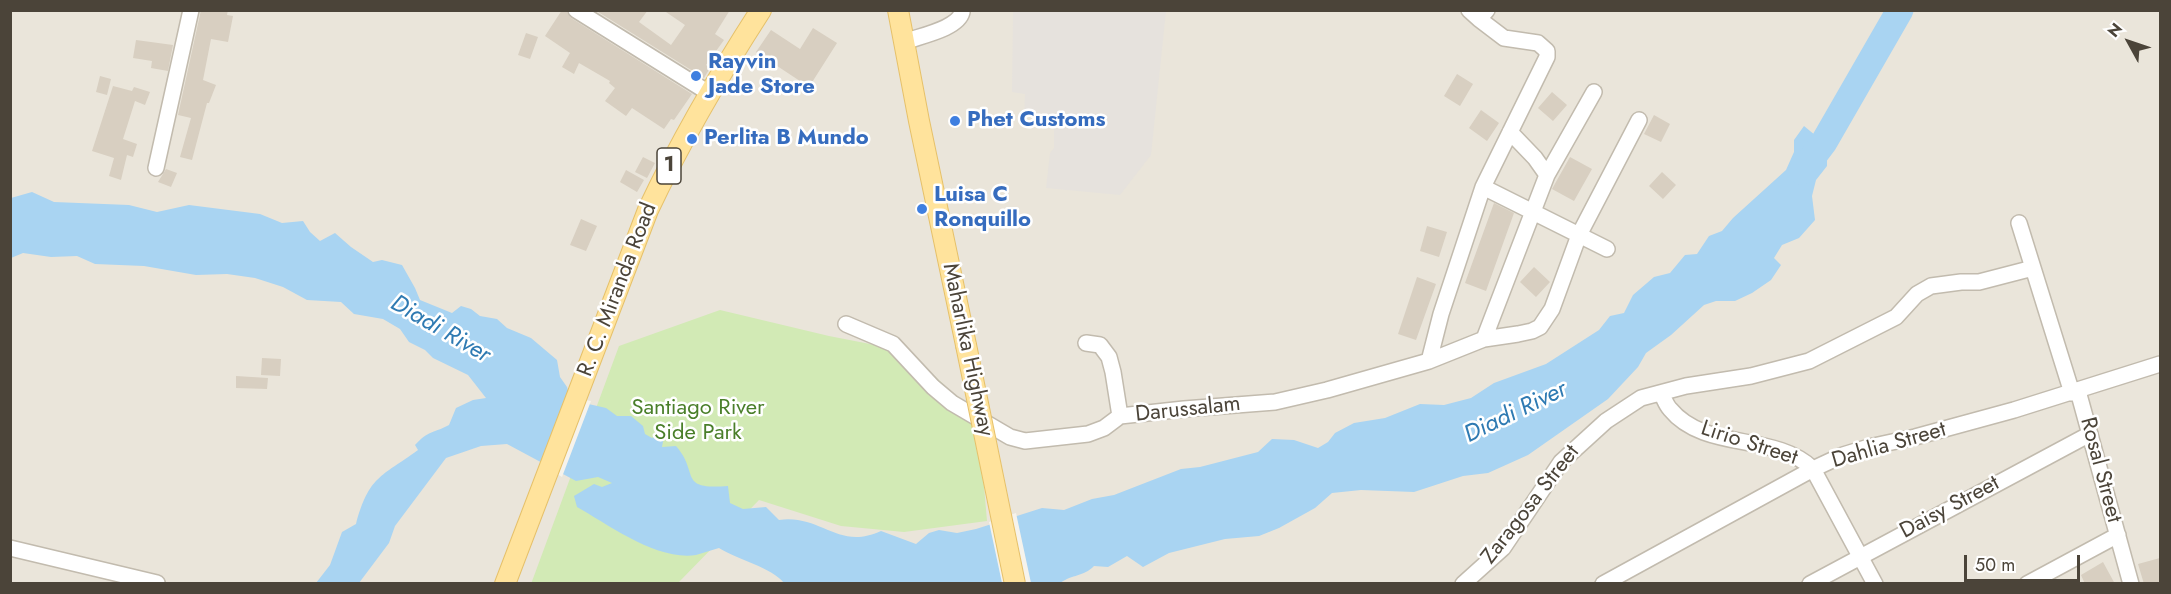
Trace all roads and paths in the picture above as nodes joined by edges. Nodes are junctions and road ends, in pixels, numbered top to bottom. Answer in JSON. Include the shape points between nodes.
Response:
{"nodes":[{"id":1,"x":191,"y":10,"type":"edge"},
{"id":2,"x":576,"y":10,"type":"edge"},
{"id":3,"x":761,"y":10,"type":"edge"},
{"id":4,"x":898,"y":10,"type":"edge"},
{"id":5,"x":962,"y":12,"type":"dead end"},
{"id":6,"x":1478,"y":13,"type":"edge"},
{"id":7,"x":904,"y":42,"type":"junction"},
{"id":8,"x":1594,"y":92,"type":"dead end"},
{"id":9,"x":709,"y":93,"type":"junction"},
{"id":10,"x":1639,"y":120,"type":"dead end"},
{"id":11,"x":1510,"y":132,"type":"junction"},
{"id":12,"x":156,"y":168,"type":"dead end"},
{"id":13,"x":1547,"y":175,"type":"junction"},
{"id":14,"x":1483,"y":188,"type":"junction"},
{"id":15,"x":1532,"y":211,"type":"junction"},
{"id":16,"x":2019,"y":223,"type":"dead end"},
{"id":17,"x":1579,"y":235,"type":"junction"},
{"id":18,"x":1607,"y":249,"type":"dead end"},
{"id":19,"x":2033,"y":268,"type":"junction"},
{"id":20,"x":846,"y":324,"type":"dead end"},
{"id":21,"x":1484,"y":339,"type":"junction"},
{"id":22,"x":1086,"y":343,"type":"dead end"},
{"id":23,"x":1429,"y":361,"type":"junction"},
{"id":24,"x":2160,"y":364,"type":"edge"},
{"id":25,"x":2075,"y":392,"type":"junction"},
{"id":26,"x":1661,"y":393,"type":"junction"},
{"id":27,"x":1120,"y":417,"type":"junction"},
{"id":28,"x":2090,"y":434,"type":"junction"},
{"id":29,"x":1813,"y":469,"type":"junction"},
{"id":30,"x":2118,"y":535,"type":"junction"},
{"id":31,"x":10,"y":548,"type":"edge"},
{"id":32,"x":1860,"y":556,"type":"junction"},
{"id":33,"x":157,"y":583,"type":"edge"},
{"id":34,"x":505,"y":584,"type":"edge"},
{"id":35,"x":1015,"y":584,"type":"edge"},
{"id":36,"x":1463,"y":584,"type":"edge"},
{"id":37,"x":1603,"y":584,"type":"edge"},
{"id":38,"x":1810,"y":584,"type":"edge"},
{"id":39,"x":1875,"y":584,"type":"edge"},
{"id":40,"x":2027,"y":584,"type":"edge"},
{"id":41,"x":2131,"y":584,"type":"edge"}],
"edges":[{"from":1,"to":12,"type":"street"},
{"from":2,"to":9,"type":"street"},
{"from":3,"to":9,"type":"main road","name":"R. C. Miranda Road","number":"1"},
{"from":4,"to":7,"type":"main road","name":"Maharlika Highway"},
{"from":5,"to":7,"type":"street","via":[[952,25]]},
{"from":6,"to":11,"type":"street","via":[[1504,38],[1538,43],[1547,51],[1545,65]]},
{"from":7,"to":35,"type":"main road","name":"Maharlika Highway","bridge":true},
{"from":8,"to":13,"type":"street"},
{"from":9,"to":34,"type":"main road","name":"R. C. Miranda Road","number":"1","via":[[648,210]]},
{"from":10,"to":17,"type":"street"},
{"from":11,"to":13,"type":"street"},
{"from":11,"to":14,"type":"street"},
{"from":13,"to":15,"type":"street"},
{"from":14,"to":15,"type":"street"},
{"from":14,"to":23,"type":"street"},
{"from":15,"to":17,"type":"street"},
{"from":15,"to":21,"type":"street"},
{"from":16,"to":19,"type":"street","name":"Rosal Street"},
{"from":17,"to":18,"type":"street"},
{"from":17,"to":21,"type":"street","name":"Darussalam","via":[[1545,321],[1532,331]]},
{"from":19,"to":25,"type":"street","name":"Rosal Street"},
{"from":19,"to":26,"type":"street","name":"Zaragosa Street","via":[[1979,282],[1931,286],[1917,294],[1896,317],[1809,361]]},
{"from":20,"to":27,"type":"street","name":"Darussalam","via":[[892,344],[952,403],[1010,437],[1025,441],[1088,434]]},
{"from":21,"to":23,"type":"street","name":"Darussalam"},
{"from":22,"to":27,"type":"street","via":[[1100,345],[1109,357]]},
{"from":23,"to":27,"type":"street","name":"Darussalam","via":[[1275,402]]},
{"from":24,"to":25,"type":"street","name":"Dahlia Street"},
{"from":25,"to":28,"type":"street","name":"Rosal Street"},
{"from":25,"to":29,"type":"street","name":"Dahlia Street","via":[[1869,447]]},
{"from":26,"to":29,"type":"street","name":"Lirio Street","via":[[1669,409],[1697,429],[1784,450]]},
{"from":26,"to":36,"type":"street","name":"Zaragosa Street","via":[[1641,398],[1584,439],[1540,490],[1503,548]]},
{"from":28,"to":30,"type":"street","name":"Rosal Street"},
{"from":28,"to":32,"type":"street","name":"Daisy Street"},
{"from":29,"to":32,"type":"street"},
{"from":29,"to":37,"type":"street","name":"Dahlia Street"},
{"from":30,"to":40,"type":"street"},
{"from":30,"to":41,"type":"street","name":"Rosal Street"},
{"from":31,"to":33,"type":"street"},
{"from":32,"to":38,"type":"street","name":"Daisy Street"},
{"from":32,"to":39,"type":"street"}]}
